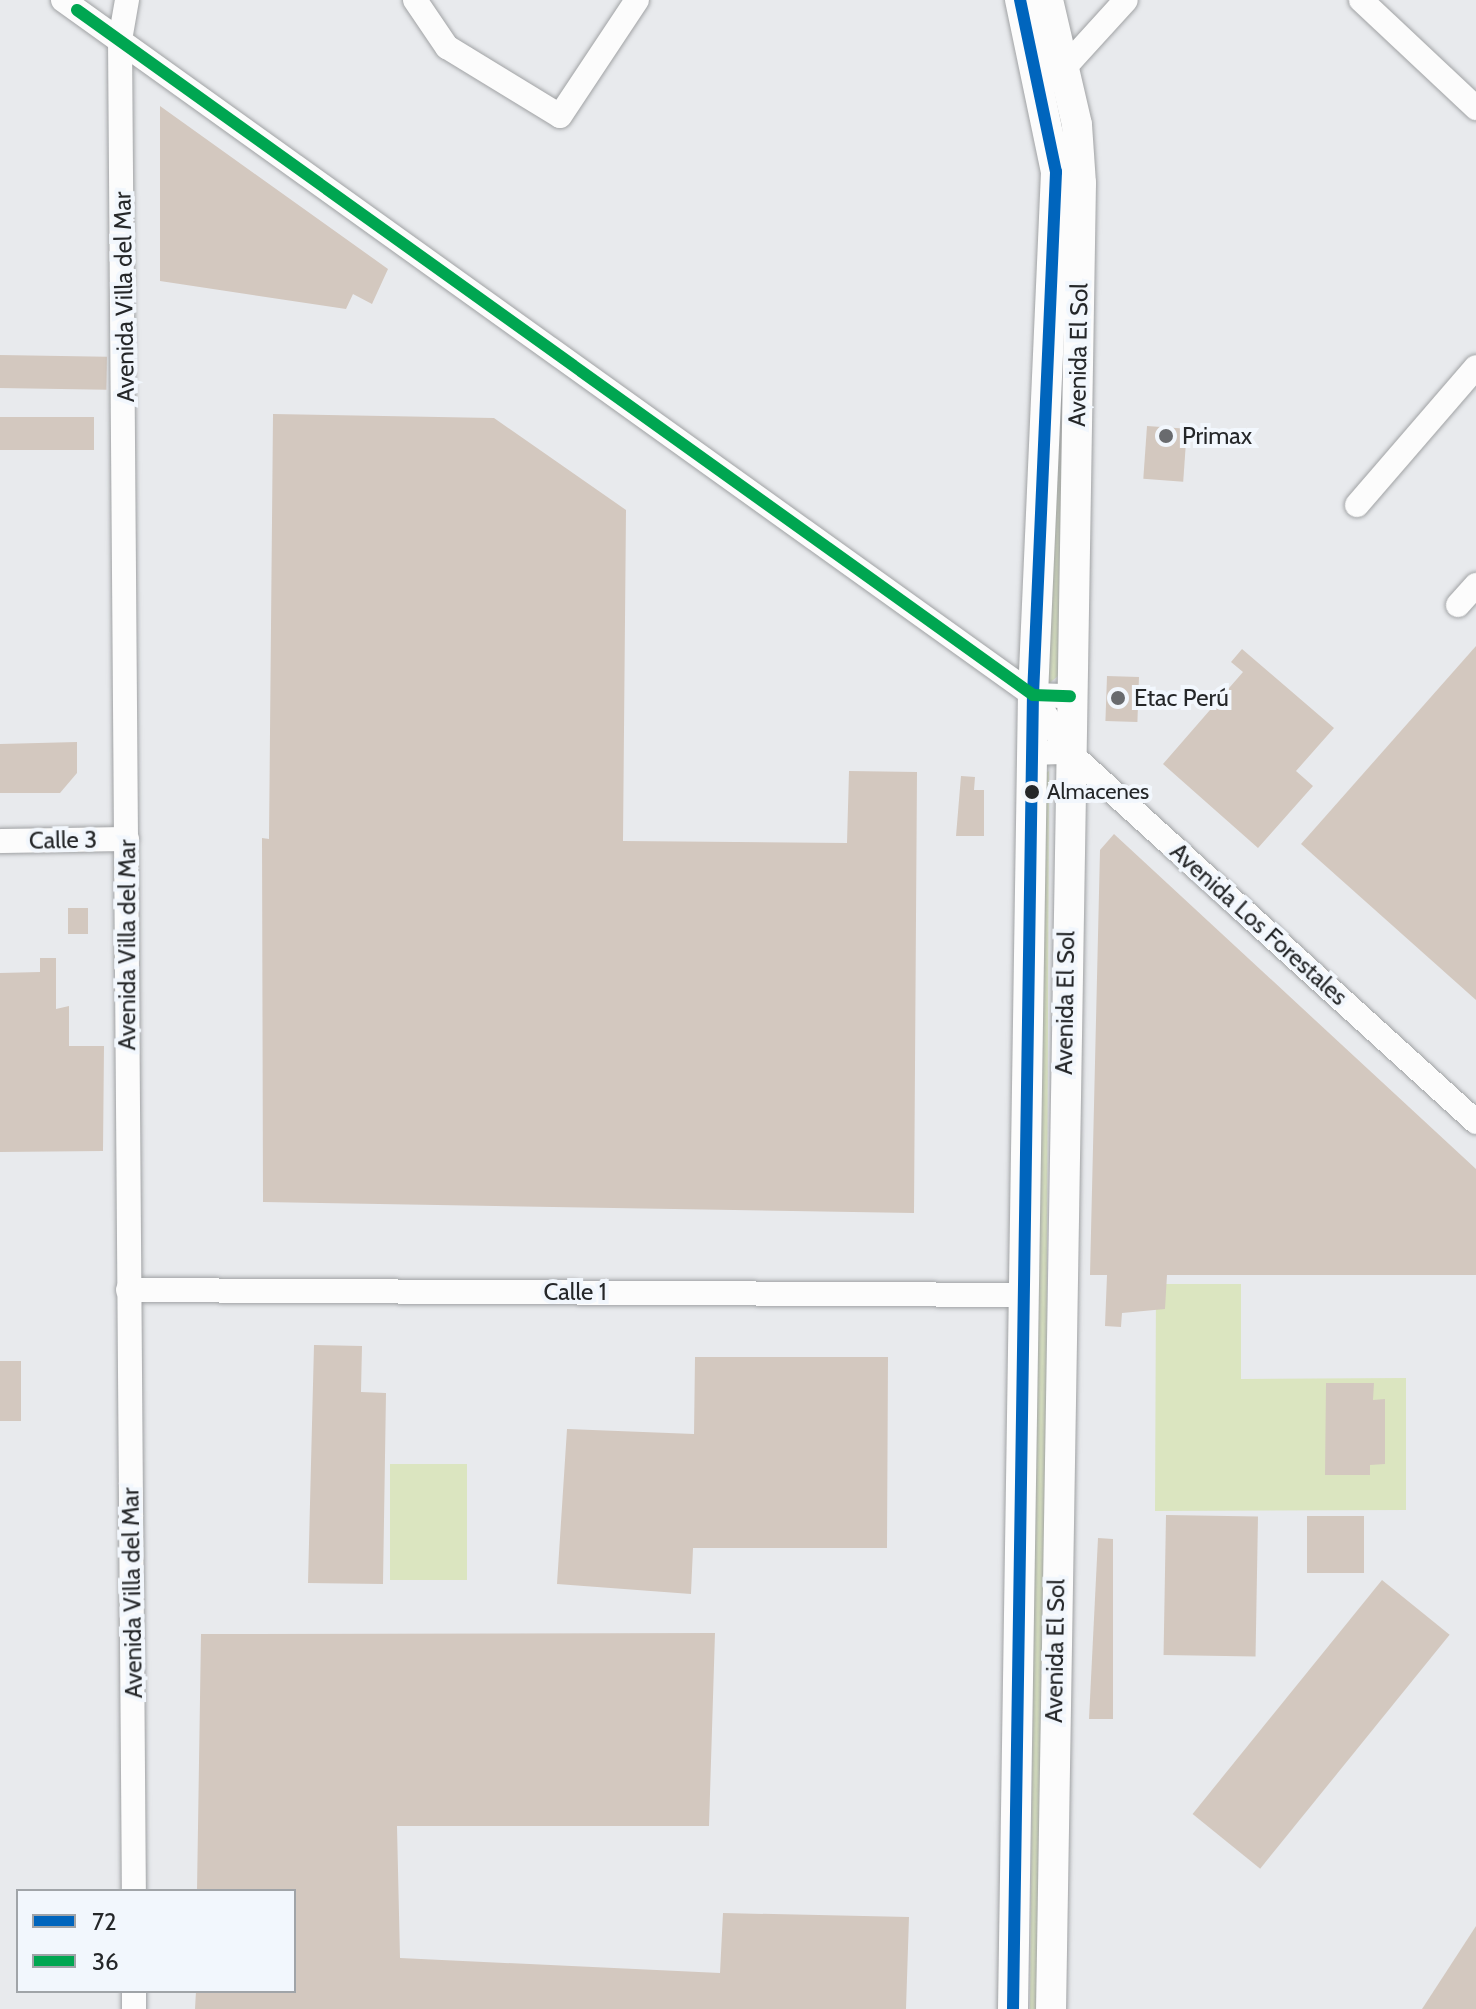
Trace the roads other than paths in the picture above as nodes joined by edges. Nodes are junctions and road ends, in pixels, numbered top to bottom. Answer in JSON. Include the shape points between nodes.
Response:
{"nodes":[{"id":1,"x":63,"y":0,"type":"edge"},
{"id":2,"x":127,"y":0,"type":"edge"},
{"id":3,"x":415,"y":0,"type":"edge"},
{"id":4,"x":637,"y":0,"type":"edge"},
{"id":5,"x":1020,"y":0,"type":"edge"},
{"id":6,"x":1048,"y":0,"type":"edge"},
{"id":7,"x":1126,"y":0,"type":"edge"},
{"id":8,"x":1361,"y":0,"type":"edge"},
{"id":9,"x":120,"y":40,"type":"junction"},
{"id":10,"x":1065,"y":66,"type":"junction"},
{"id":11,"x":1044,"y":92,"type":"junction"},
{"id":12,"x":1476,"y":108,"type":"edge"},
{"id":13,"x":1476,"y":367,"type":"edge"},
{"id":14,"x":1357,"y":505,"type":"dead end"},
{"id":15,"x":1476,"y":585,"type":"edge"},
{"id":16,"x":1458,"y":605,"type":"dead end"},
{"id":17,"x":1033,"y":695,"type":"junction"},
{"id":18,"x":1070,"y":696,"type":"junction"},
{"id":19,"x":1069,"y":752,"type":"junction"},
{"id":20,"x":1032,"y":753,"type":"junction"},
{"id":21,"x":127,"y":839,"type":"junction"},
{"id":22,"x":0,"y":841,"type":"edge"},
{"id":23,"x":1476,"y":1122,"type":"edge"},
{"id":24,"x":128,"y":1290,"type":"junction"},
{"id":25,"x":1022,"y":1295,"type":"junction"},
{"id":26,"x":134,"y":1889,"type":"edge"},
{"id":27,"x":1013,"y":2009,"type":"edge"},
{"id":28,"x":1051,"y":2009,"type":"edge"}],
"edges":[{"from":1,"to":9,"type":"street"},
{"from":2,"to":9,"type":"street","name":"Avenida Villa del Mar"},
{"from":3,"to":4,"type":"street","via":[[447,47],[560,116]]},
{"from":5,"to":11,"type":"main road","name":"Avenida El Sol"},
{"from":6,"to":10,"type":"main road","name":"Avenida El Sol"},
{"from":7,"to":10,"type":"street"},
{"from":8,"to":12,"type":"street"},
{"from":9,"to":17,"type":"street"},
{"from":9,"to":21,"type":"street","name":"Avenida Villa del Mar"},
{"from":10,"to":11,"type":"street"},
{"from":10,"to":18,"type":"main road","name":"Avenida El Sol","via":[[1081,183]]},
{"from":11,"to":17,"type":"main road","name":"Avenida El Sol","via":[[1056,172]]},
{"from":13,"to":14,"type":"street"},
{"from":15,"to":16,"type":"street"},
{"from":17,"to":18,"type":"street"},
{"from":17,"to":19,"type":"street","name":"Avenida Los Forestales"},
{"from":17,"to":20,"type":"main road","name":"Avenida El Sol"},
{"from":18,"to":19,"type":"main road","name":"Avenida El Sol"},
{"from":19,"to":20,"type":"street"},
{"from":19,"to":23,"type":"street","name":"Avenida Los Forestales"},
{"from":19,"to":28,"type":"main road","name":"Avenida El Sol"},
{"from":20,"to":25,"type":"main road","name":"Avenida El Sol"},
{"from":21,"to":22,"type":"street","name":"Calle 3"},
{"from":21,"to":24,"type":"street","name":"Avenida Villa del Mar"},
{"from":24,"to":25,"type":"street","name":"Calle 1"},
{"from":24,"to":26,"type":"street","name":"Avenida Villa del Mar"},
{"from":25,"to":27,"type":"main road","name":"Avenida El Sol"}]}
